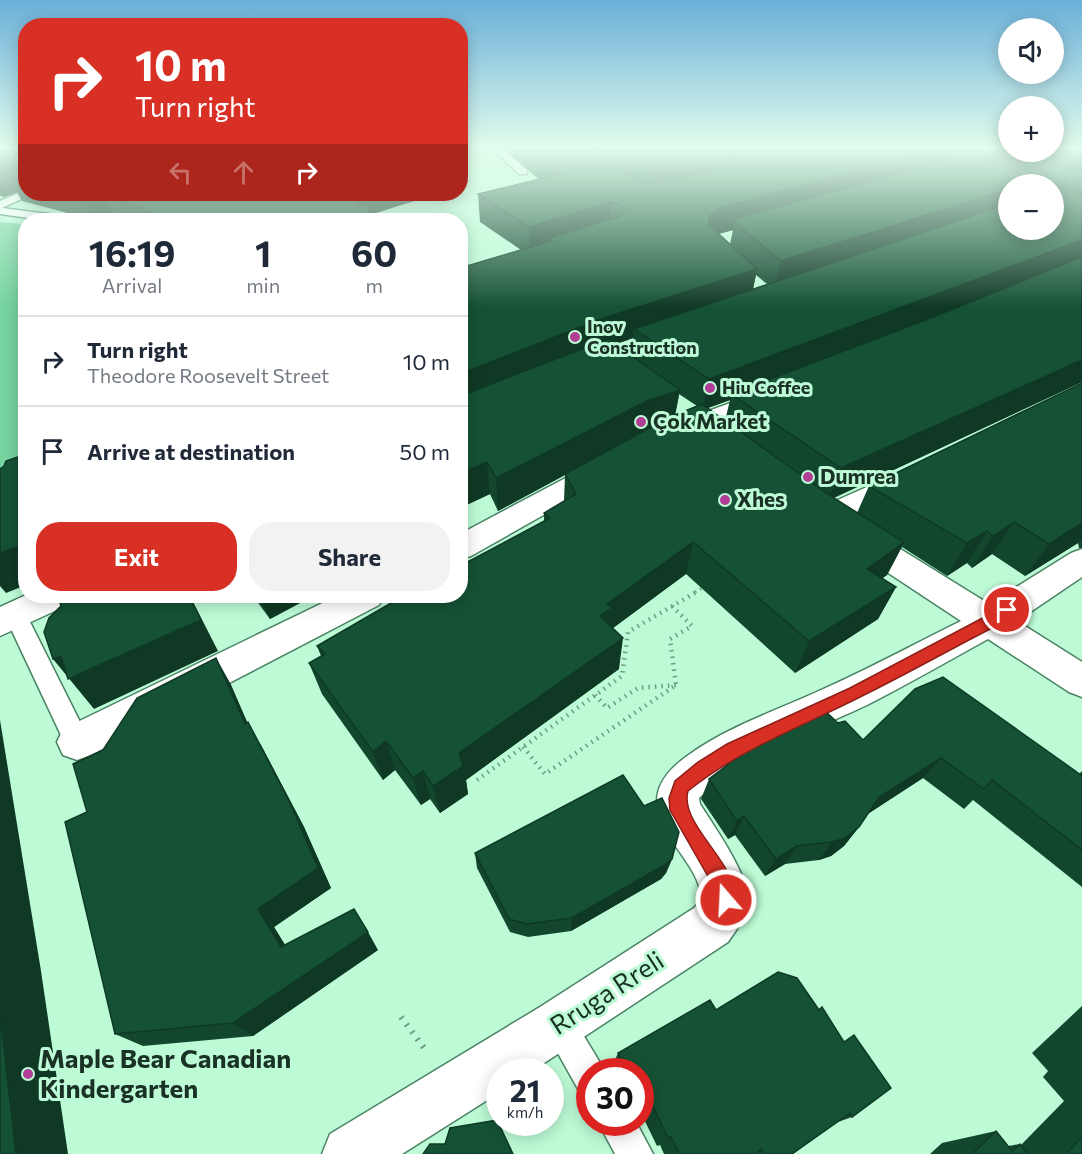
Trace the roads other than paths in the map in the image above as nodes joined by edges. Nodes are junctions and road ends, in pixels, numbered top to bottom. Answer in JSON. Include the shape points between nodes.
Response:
{"nodes":[{"id":1,"x":151,"y":201,"type":"edge"},
{"id":2,"x":0,"y":211,"type":"edge"},
{"id":3,"x":121,"y":213,"type":"edge"},
{"id":4,"x":18,"y":214,"type":"edge"},
{"id":5,"x":787,"y":390,"type":"edge"},
{"id":6,"x":671,"y":401,"type":"edge"},
{"id":7,"x":699,"y":424,"type":"junction"},
{"id":8,"x":654,"y":441,"type":"edge"},
{"id":9,"x":726,"y":444,"type":"edge"},
{"id":10,"x":624,"y":458,"type":"edge"},
{"id":11,"x":923,"y":470,"type":"edge"},
{"id":12,"x":468,"y":544,"type":"edge"},
{"id":13,"x":1082,"y":561,"type":"edge"},
{"id":14,"x":40,"y":603,"type":"edge"},
{"id":15,"x":353,"y":603,"type":"edge"},
{"id":16,"x":7,"y":618,"type":"edge"},
{"id":17,"x":989,"y":622,"type":"junction"},
{"id":18,"x":1082,"y":681,"type":"edge"},
{"id":19,"x":77,"y":742,"type":"joint"},
{"id":20,"x":558,"y":1025,"type":"junction"},
{"id":21,"x":578,"y":1058,"type":"edge"},
{"id":22,"x":624,"y":1136,"type":"edge"},
{"id":23,"x":350,"y":1154,"type":"edge"},
{"id":24,"x":635,"y":1154,"type":"edge"}],
"edges":[{"from":1,"to":3,"type":"lane"},
{"from":2,"to":4,"type":"lane"},
{"from":5,"to":7,"type":"street"},
{"from":6,"to":7,"type":"street"},
{"from":7,"to":8,"type":"street"},
{"from":7,"to":9,"type":"street"},
{"from":10,"to":12,"type":"street"},
{"from":11,"to":17,"type":"street","via":[[817,511]]},
{"from":13,"to":17,"type":"street"},
{"from":14,"to":16,"type":"street"},
{"from":15,"to":19,"type":"street"},
{"from":16,"to":19,"type":"lane"},
{"from":17,"to":18,"type":"street"},
{"from":17,"to":20,"type":"street","name":"Rruga Rreli","via":[[856,692],[733,749],[681,786],[679,810],[723,884],[726,900],[720,913],[711,925]]},
{"from":20,"to":21,"type":"lane"},
{"from":20,"to":23,"type":"street","name":"Rruga Rreli"},
{"from":22,"to":24,"type":"lane"}]}
